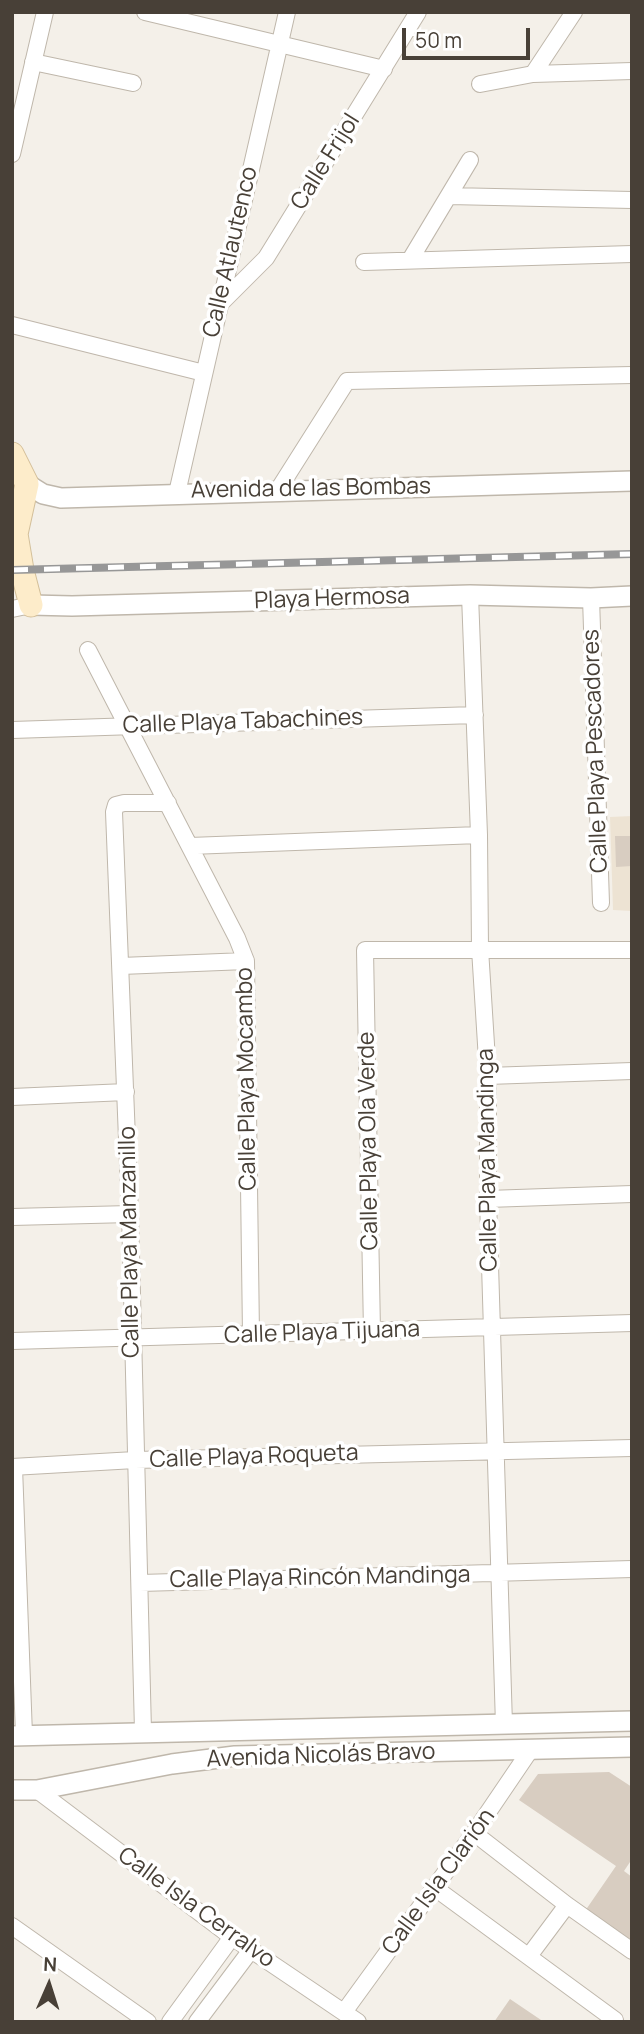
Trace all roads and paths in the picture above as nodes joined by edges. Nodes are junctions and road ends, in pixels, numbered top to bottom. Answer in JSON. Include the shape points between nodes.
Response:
{"nodes":[{"id":1,"x":45,"y":12,"type":"edge"},
{"id":2,"x":145,"y":12,"type":"edge"},
{"id":3,"x":286,"y":12,"type":"edge"},
{"id":4,"x":418,"y":12,"type":"edge"},
{"id":5,"x":574,"y":12,"type":"edge"},
{"id":6,"x":279,"y":43,"type":"junction"},
{"id":7,"x":33,"y":62,"type":"junction"},
{"id":8,"x":384,"y":69,"type":"junction"},
{"id":9,"x":632,"y":71,"type":"edge"},
{"id":10,"x":533,"y":74,"type":"junction"},
{"id":11,"x":132,"y":83,"type":"dead end"},
{"id":12,"x":480,"y":84,"type":"dead end"},
{"id":13,"x":12,"y":155,"type":"edge"},
{"id":14,"x":470,"y":160,"type":"dead end"},
{"id":15,"x":449,"y":196,"type":"junction"},
{"id":16,"x":632,"y":200,"type":"edge"},
{"id":17,"x":632,"y":254,"type":"edge"},
{"id":18,"x":410,"y":260,"type":"junction"},
{"id":19,"x":364,"y":262,"type":"dead end"},
{"id":20,"x":220,"y":303,"type":"junction"},
{"id":21,"x":12,"y":324,"type":"edge"},
{"id":22,"x":204,"y":373,"type":"junction"},
{"id":23,"x":632,"y":374,"type":"edge"},
{"id":24,"x":12,"y":454,"type":"edge"},
{"id":25,"x":632,"y":481,"type":"edge"},
{"id":26,"x":27,"y":484,"type":"junction"},
{"id":27,"x":278,"y":490,"type":"junction"},
{"id":28,"x":177,"y":493,"type":"junction"},
{"id":29,"x":470,"y":595,"type":"junction"},
{"id":30,"x":632,"y":596,"type":"edge"},
{"id":31,"x":591,"y":598,"type":"junction"},
{"id":32,"x":22,"y":607,"type":"edge"},
{"id":33,"x":88,"y":650,"type":"dead end"},
{"id":34,"x":475,"y":715,"type":"junction"},
{"id":35,"x":127,"y":725,"type":"junction"},
{"id":36,"x":12,"y":730,"type":"edge"},
{"id":37,"x":167,"y":803,"type":"junction"},
{"id":38,"x":479,"y":835,"type":"junction"},
{"id":39,"x":190,"y":846,"type":"junction"},
{"id":40,"x":601,"y":903,"type":"dead end"},
{"id":41,"x":480,"y":949,"type":"junction"},
{"id":42,"x":632,"y":950,"type":"edge"},
{"id":43,"x":246,"y":961,"type":"junction"},
{"id":44,"x":121,"y":965,"type":"junction"},
{"id":45,"x":632,"y":1071,"type":"edge"},
{"id":46,"x":488,"y":1076,"type":"junction"},
{"id":47,"x":125,"y":1092,"type":"junction"},
{"id":48,"x":12,"y":1097,"type":"edge"},
{"id":49,"x":632,"y":1194,"type":"edge"},
{"id":50,"x":488,"y":1199,"type":"junction"},
{"id":51,"x":130,"y":1214,"type":"junction"},
{"id":52,"x":12,"y":1217,"type":"edge"},
{"id":53,"x":632,"y":1323,"type":"edge"},
{"id":54,"x":492,"y":1327,"type":"junction"},
{"id":55,"x":372,"y":1332,"type":"junction"},
{"id":56,"x":251,"y":1335,"type":"junction"},
{"id":57,"x":132,"y":1338,"type":"junction"},
{"id":58,"x":12,"y":1341,"type":"edge"},
{"id":59,"x":632,"y":1448,"type":"edge"},
{"id":60,"x":497,"y":1450,"type":"junction"},
{"id":61,"x":135,"y":1460,"type":"junction"},
{"id":62,"x":13,"y":1467,"type":"edge"},
{"id":63,"x":632,"y":1569,"type":"edge"},
{"id":64,"x":500,"y":1574,"type":"junction"},
{"id":65,"x":140,"y":1583,"type":"junction"},
{"id":66,"x":624,"y":1722,"type":"edge"},
{"id":67,"x":504,"y":1725,"type":"junction"},
{"id":68,"x":153,"y":1732,"type":"junction"},
{"id":69,"x":18,"y":1735,"type":"edge"},
{"id":70,"x":625,"y":1747,"type":"edge"},
{"id":71,"x":531,"y":1749,"type":"junction"},
{"id":72,"x":172,"y":1764,"type":"junction"},
{"id":73,"x":12,"y":1790,"type":"edge"},
{"id":74,"x":37,"y":1790,"type":"junction"},
{"id":75,"x":474,"y":1833,"type":"junction"},
{"id":76,"x":435,"y":1888,"type":"junction"},
{"id":77,"x":567,"y":1905,"type":"junction"},
{"id":78,"x":12,"y":1926,"type":"edge"},
{"id":79,"x":232,"y":1937,"type":"junction"},
{"id":80,"x":251,"y":1950,"type":"junction"},
{"id":81,"x":632,"y":1951,"type":"edge"},
{"id":82,"x":529,"y":1956,"type":"junction"},
{"id":83,"x":351,"y":2017,"type":"edge"},
{"id":84,"x":615,"y":2020,"type":"edge"},
{"id":85,"x":148,"y":2022,"type":"edge"},
{"id":86,"x":170,"y":2022,"type":"edge"},
{"id":87,"x":197,"y":2022,"type":"edge"}],
"edges":[{"from":1,"to":7,"type":"street"},
{"from":2,"to":6,"type":"street"},
{"from":3,"to":6,"type":"street","name":"Calle Atlautenco"},
{"from":4,"to":8,"type":"street","name":"Calle Frijol"},
{"from":5,"to":10,"type":"street"},
{"from":6,"to":8,"type":"street"},
{"from":6,"to":20,"type":"street","name":"Calle Atlautenco"},
{"from":7,"to":11,"type":"street"},
{"from":7,"to":13,"type":"street"},
{"from":8,"to":20,"type":"street","name":"Calle Frijol","via":[[266,258]]},
{"from":9,"to":10,"type":"street"},
{"from":10,"to":12,"type":"street"},
{"from":14,"to":15,"type":"street"},
{"from":15,"to":16,"type":"street"},
{"from":15,"to":18,"type":"street"},
{"from":17,"to":18,"type":"street"},
{"from":18,"to":19,"type":"street"},
{"from":20,"to":22,"type":"street","name":"Calle Atlautenco"},
{"from":21,"to":22,"type":"street"},
{"from":22,"to":28,"type":"street","name":"Calle Atlautenco"},
{"from":23,"to":27,"type":"street","via":[[347,381]]},
{"from":24,"to":26,"type":"main road"},
{"from":25,"to":27,"type":"street","name":"Avenida de las Bombas"},
{"from":26,"to":28,"type":"street","name":"Avenida de las Bombas","via":[[61,498]]},
{"from":26,"to":32,"type":"main road","name":"Playa Hermosa","via":[[16,534]]},
{"from":27,"to":28,"type":"street","name":"Avenida de las Bombas"},
{"from":29,"to":31,"type":"street","name":"Playa Hermosa"},
{"from":29,"to":32,"type":"street","name":"Playa Hermosa"},
{"from":29,"to":34,"type":"street","name":"Calle Playa Mandinga"},
{"from":30,"to":31,"type":"street","name":"Playa Hermosa"},
{"from":31,"to":40,"type":"street","name":"Calle Playa Pescadores"},
{"from":33,"to":35,"type":"street","name":"Calle Playa Mocambo"},
{"from":34,"to":35,"type":"street","name":"Calle Playa Tabachines"},
{"from":34,"to":38,"type":"street","name":"Calle Playa Mandinga"},
{"from":35,"to":36,"type":"street","name":"Calle Playa Tabachines"},
{"from":35,"to":37,"type":"street","name":"Calle Playa Mocambo"},
{"from":37,"to":39,"type":"street","name":"Calle Playa Mocambo"},
{"from":37,"to":44,"type":"street","name":"Calle Playa Manzanillo","via":[[124,803],[116,805],[114,812]]},
{"from":38,"to":39,"type":"street"},
{"from":38,"to":41,"type":"street","name":"Calle Playa Mandinga"},
{"from":39,"to":43,"type":"street","name":"Calle Playa Mocambo"},
{"from":41,"to":42,"type":"street"},
{"from":41,"to":46,"type":"street","name":"Calle Playa Mandinga"},
{"from":41,"to":55,"type":"street","name":"Calle Playa Ola Verde","via":[[365,950]]},
{"from":43,"to":44,"type":"street"},
{"from":43,"to":56,"type":"street","name":"Calle Playa Mocambo"},
{"from":44,"to":47,"type":"street","name":"Calle Playa Manzanillo"},
{"from":45,"to":46,"type":"street"},
{"from":46,"to":50,"type":"street","name":"Calle Playa Mandinga"},
{"from":47,"to":48,"type":"street"},
{"from":47,"to":51,"type":"street","name":"Calle Playa Manzanillo"},
{"from":49,"to":50,"type":"street"},
{"from":50,"to":54,"type":"street","name":"Calle Playa Mandinga"},
{"from":51,"to":52,"type":"street"},
{"from":51,"to":57,"type":"street","name":"Calle Playa Manzanillo"},
{"from":53,"to":54,"type":"street","name":"Calle Playa Tijuana"},
{"from":54,"to":55,"type":"street","name":"Calle Playa Tijuana"},
{"from":54,"to":60,"type":"street","name":"Calle Playa Mandinga"},
{"from":55,"to":56,"type":"street","name":"Calle Playa Tijuana"},
{"from":56,"to":57,"type":"street","name":"Calle Playa Tijuana"},
{"from":57,"to":58,"type":"street","name":"Calle Playa Tijuana"},
{"from":57,"to":61,"type":"street","name":"Calle Playa Manzanillo"},
{"from":59,"to":60,"type":"street","name":"Calle Playa Roqueta"},
{"from":60,"to":61,"type":"street","name":"Calle Playa Roqueta"},
{"from":60,"to":64,"type":"street","name":"Calle Playa Mandinga"},
{"from":61,"to":62,"type":"street","name":"Calle Playa Roqueta"},
{"from":61,"to":65,"type":"street","name":"Calle Playa Manzanillo"},
{"from":62,"to":69,"type":"street"},
{"from":63,"to":64,"type":"street","name":"Calle Playa Rincón Mandinga"},
{"from":64,"to":65,"type":"street","name":"Calle Playa Rincón Mandinga"},
{"from":64,"to":67,"type":"street","name":"Calle Playa Mandinga"},
{"from":65,"to":68,"type":"street","name":"Calle Playa Manzanillo"},
{"from":66,"to":67,"type":"street","name":"Avenida Nicolás Bravo"},
{"from":66,"to":70,"type":"street"},
{"from":67,"to":68,"type":"street","name":"Avenida Nicolás Bravo"},
{"from":68,"to":69,"type":"street","name":"Avenida Nicolás Bravo"},
{"from":68,"to":72,"type":"street","via":[[171,1748]]},
{"from":70,"to":71,"type":"street","name":"Avenida Nicolás Bravo"},
{"from":71,"to":72,"type":"street","name":"Avenida Nicolás Bravo","via":[[285,1753]]},
{"from":71,"to":75,"type":"street","name":"Calle Isla Clarión"},
{"from":72,"to":74,"type":"street","name":"Avenida Nicolás Bravo"},
{"from":73,"to":74,"type":"street","name":"Avenida Nicolás Bravo"},
{"from":74,"to":79,"type":"street","name":"Calle Isla Cerralvo"},
{"from":75,"to":76,"type":"street","name":"Calle Isla Clarión"},
{"from":75,"to":77,"type":"street"},
{"from":76,"to":82,"type":"street"},
{"from":76,"to":83,"type":"street","name":"Calle Isla Clarión"},
{"from":77,"to":81,"type":"street"},
{"from":77,"to":82,"type":"street"},
{"from":78,"to":85,"type":"street"},
{"from":79,"to":80,"type":"street","name":"Calle Isla Cerralvo"},
{"from":79,"to":86,"type":"street"},
{"from":80,"to":83,"type":"street","name":"Calle Isla Cerralvo"},
{"from":80,"to":87,"type":"street"},
{"from":82,"to":84,"type":"street"}]}
